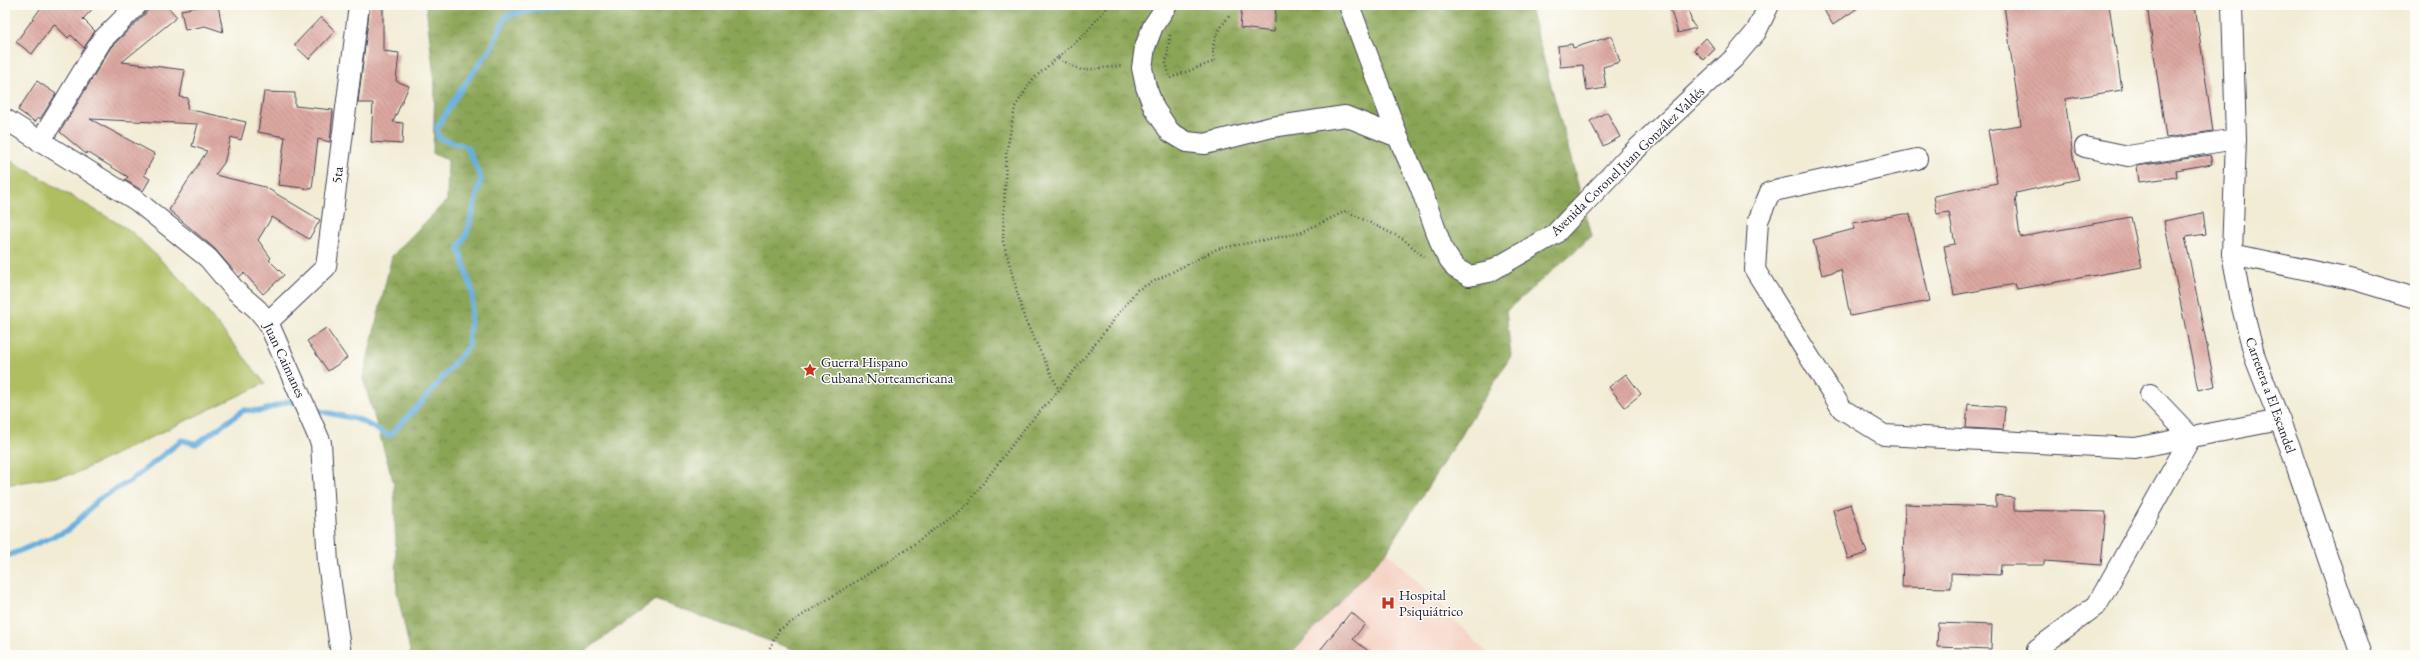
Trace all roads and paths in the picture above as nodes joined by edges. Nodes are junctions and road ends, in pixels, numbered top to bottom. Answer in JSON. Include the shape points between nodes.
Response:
{"nodes":[{"id":1,"x":137,"y":5,"type":"edge"},
{"id":2,"x":358,"y":5,"type":"edge"},
{"id":3,"x":1110,"y":5,"type":"edge"},
{"id":4,"x":1349,"y":5,"type":"edge"},
{"id":5,"x":1769,"y":5,"type":"edge"},
{"id":6,"x":2232,"y":5,"type":"edge"},
{"id":7,"x":1162,"y":12,"type":"edge"},
{"id":8,"x":1230,"y":15,"type":"dead end"},
{"id":9,"x":1057,"y":58,"type":"junction"},
{"id":10,"x":1142,"y":68,"type":"junction"},
{"id":11,"x":5,"y":119,"type":"edge"},
{"id":12,"x":1398,"y":137,"type":"junction"},
{"id":13,"x":2236,"y":139,"type":"junction"},
{"id":14,"x":40,"y":142,"type":"junction"},
{"id":15,"x":2086,"y":147,"type":"dead end"},
{"id":16,"x":1916,"y":159,"type":"dead end"},
{"id":17,"x":2232,"y":254,"type":"junction"},
{"id":18,"x":1427,"y":259,"type":"dead end"},
{"id":19,"x":2415,"y":298,"type":"edge"},
{"id":20,"x":268,"y":322,"type":"junction"},
{"id":21,"x":1058,"y":390,"type":"junction"},
{"id":22,"x":2150,"y":394,"type":"dead end"},
{"id":23,"x":2280,"y":420,"type":"junction"},
{"id":24,"x":2190,"y":437,"type":"junction"},
{"id":25,"x":2037,"y":649,"type":"dead end"},
{"id":26,"x":341,"y":655,"type":"edge"},
{"id":27,"x":766,"y":655,"type":"edge"},
{"id":28,"x":2361,"y":655,"type":"edge"}],
"edges":[{"from":1,"to":14,"type":"street","via":[[102,40]]},
{"from":2,"to":20,"type":"street","name":"5ta","via":[[326,267]]},
{"from":3,"to":9,"type":"path","via":[[1083,36]]},
{"from":4,"to":12,"type":"street","name":"Avenida Coronel Juan González Valdés"},
{"from":5,"to":12,"type":"street","name":"Avenida Coronel Juan González Valdés","via":[[1756,32],[1734,58],[1629,156],[1555,234],[1489,272],[1469,276],[1455,268],[1443,250],[1420,186]]},
{"from":6,"to":13,"type":"street","name":"Carretera a El Escandel"},
{"from":7,"to":8,"type":"path","via":[[1171,38],[1166,63],[1170,78],[1215,61],[1212,51],[1217,32]]},
{"from":7,"to":10,"type":"street","via":[[1145,47]]},
{"from":9,"to":10,"type":"path","via":[[1081,70],[1120,66]]},
{"from":9,"to":21,"type":"path","via":[[1032,80],[1015,107],[1006,155],[1003,241],[1025,320]]},
{"from":10,"to":12,"type":"street","via":[[1154,108],[1170,132],[1187,142],[1205,144],[1272,127],[1345,116]]},
{"from":11,"to":14,"type":"street","name":"Juan Caimanes"},
{"from":13,"to":15,"type":"street","via":[[2128,156]]},
{"from":13,"to":17,"type":"street","name":"Carretera a El Escandel"},
{"from":14,"to":20,"type":"street","name":"Juan Caimanes","via":[[142,206],[208,258],[236,291],[258,309]]},
{"from":16,"to":24,"type":"street","via":[[1770,192],[1758,221],[1755,270],[1842,409],[1884,435],[2135,448]]},
{"from":17,"to":19,"type":"street","via":[[2355,280]]},
{"from":17,"to":23,"type":"street","name":"Carretera a El Escandel","via":[[2255,358]]},
{"from":18,"to":21,"type":"path","via":[[1403,239],[1346,210],[1300,233],[1217,249],[1137,290]]},
{"from":20,"to":26,"type":"street","name":"Juan Caimanes","via":[[321,443],[328,563]]},
{"from":21,"to":27,"type":"path","via":[[1025,428],[968,503],[909,548],[778,630]]},
{"from":22,"to":24,"type":"street"},
{"from":23,"to":24,"type":"street"},
{"from":23,"to":28,"type":"street","name":"Carretera a El Escandel"},
{"from":24,"to":25,"type":"street","via":[[2097,605]]}]}
